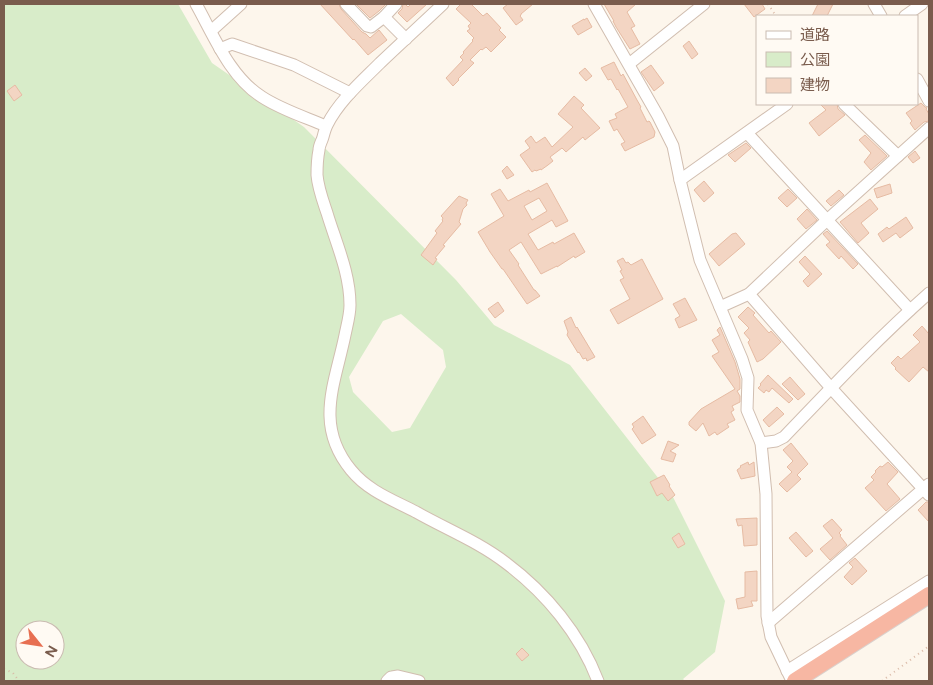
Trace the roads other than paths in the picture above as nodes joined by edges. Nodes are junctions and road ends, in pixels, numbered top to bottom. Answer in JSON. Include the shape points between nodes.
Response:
{"nodes":[{"id":1,"x":196,"y":4,"type":"edge"},
{"id":2,"x":241,"y":4,"type":"edge"},
{"id":3,"x":346,"y":4,"type":"edge"},
{"id":4,"x":396,"y":4,"type":"edge"},
{"id":5,"x":443,"y":4,"type":"edge"},
{"id":6,"x":594,"y":4,"type":"edge"},
{"id":7,"x":704,"y":4,"type":"edge"},
{"id":8,"x":874,"y":4,"type":"edge"},
{"id":9,"x":922,"y":4,"type":"edge"},
{"id":10,"x":880,"y":15,"type":"edge"},
{"id":11,"x":906,"y":15,"type":"edge"},
{"id":12,"x":384,"y":17,"type":"junction"},
{"id":13,"x":211,"y":31,"type":"junction"},
{"id":14,"x":406,"y":39,"type":"junction"},
{"id":15,"x":220,"y":49,"type":"junction"},
{"id":16,"x":629,"y":64,"type":"junction"},
{"id":17,"x":918,"y":81,"type":"edge"},
{"id":18,"x":350,"y":93,"type":"junction"},
{"id":19,"x":929,"y":100,"type":"edge"},
{"id":20,"x":786,"y":105,"type":"edge"},
{"id":21,"x":845,"y":105,"type":"edge"},
{"id":22,"x":326,"y":126,"type":"junction"},
{"id":23,"x":929,"y":128,"type":"edge"},
{"id":24,"x":747,"y":132,"type":"junction"},
{"id":25,"x":898,"y":156,"type":"junction"},
{"id":26,"x":680,"y":180,"type":"junction"},
{"id":27,"x":828,"y":220,"type":"junction"},
{"id":28,"x":929,"y":292,"type":"edge"},
{"id":29,"x":749,"y":294,"type":"junction"},
{"id":30,"x":720,"y":307,"type":"junction"},
{"id":31,"x":910,"y":310,"type":"junction"},
{"id":32,"x":831,"y":388,"type":"junction"},
{"id":33,"x":760,"y":443,"type":"junction"},
{"id":34,"x":927,"y":489,"type":"edge"},
{"id":35,"x":929,"y":581,"type":"edge"},
{"id":36,"x":929,"y":596,"type":"edge"},
{"id":37,"x":768,"y":623,"type":"junction"},
{"id":38,"x":792,"y":678,"type":"edge"},
{"id":39,"x":386,"y":681,"type":"edge"},
{"id":40,"x":419,"y":681,"type":"edge"},
{"id":41,"x":598,"y":681,"type":"edge"}],
"edges":[{"from":1,"to":13,"type":"street"},
{"from":2,"to":13,"type":"street"},
{"from":3,"to":12,"type":"street","via":[[371,28]]},
{"from":4,"to":12,"type":"street"},
{"from":5,"to":14,"type":"street"},
{"from":6,"to":16,"type":"street"},
{"from":7,"to":16,"type":"street"},
{"from":8,"to":10,"type":"street"},
{"from":9,"to":11,"type":"street"},
{"from":12,"to":14,"type":"street"},
{"from":13,"to":15,"type":"street"},
{"from":14,"to":18,"type":"street"},
{"from":15,"to":18,"type":"street","via":[[232,44],[294,65]]},
{"from":15,"to":22,"type":"street","via":[[243,82],[262,97]]},
{"from":16,"to":26,"type":"street","via":[[673,146]]},
{"from":17,"to":19,"type":"street"},
{"from":18,"to":22,"type":"street"},
{"from":20,"to":24,"type":"street"},
{"from":21,"to":25,"type":"street"},
{"from":22,"to":41,"type":"street","via":[[318,150],[317,174],[320,194],[348,280],[350,307],[329,412],[340,451],[351,471],[362,482],[483,548],[528,581],[549,601],[573,633]]},
{"from":23,"to":25,"type":"street"},
{"from":24,"to":26,"type":"street"},
{"from":24,"to":27,"type":"street"},
{"from":25,"to":27,"type":"street"},
{"from":26,"to":30,"type":"street","via":[[700,260]]},
{"from":27,"to":29,"type":"street"},
{"from":27,"to":31,"type":"street"},
{"from":28,"to":31,"type":"street"},
{"from":29,"to":30,"type":"street"},
{"from":29,"to":32,"type":"street"},
{"from":30,"to":33,"type":"street","via":[[748,378],[747,410]]},
{"from":31,"to":32,"type":"street"},
{"from":32,"to":33,"type":"street","via":[[784,437]]},
{"from":32,"to":34,"type":"street"},
{"from":33,"to":37,"type":"street","via":[[766,494]]},
{"from":34,"to":37,"type":"street"},
{"from":35,"to":38,"type":"street"},
{"from":36,"to":38,"type":"highway"},
{"from":37,"to":38,"type":"street","via":[[771,637]]},
{"from":39,"to":40,"type":"street","via":[[398,676]]}]}
